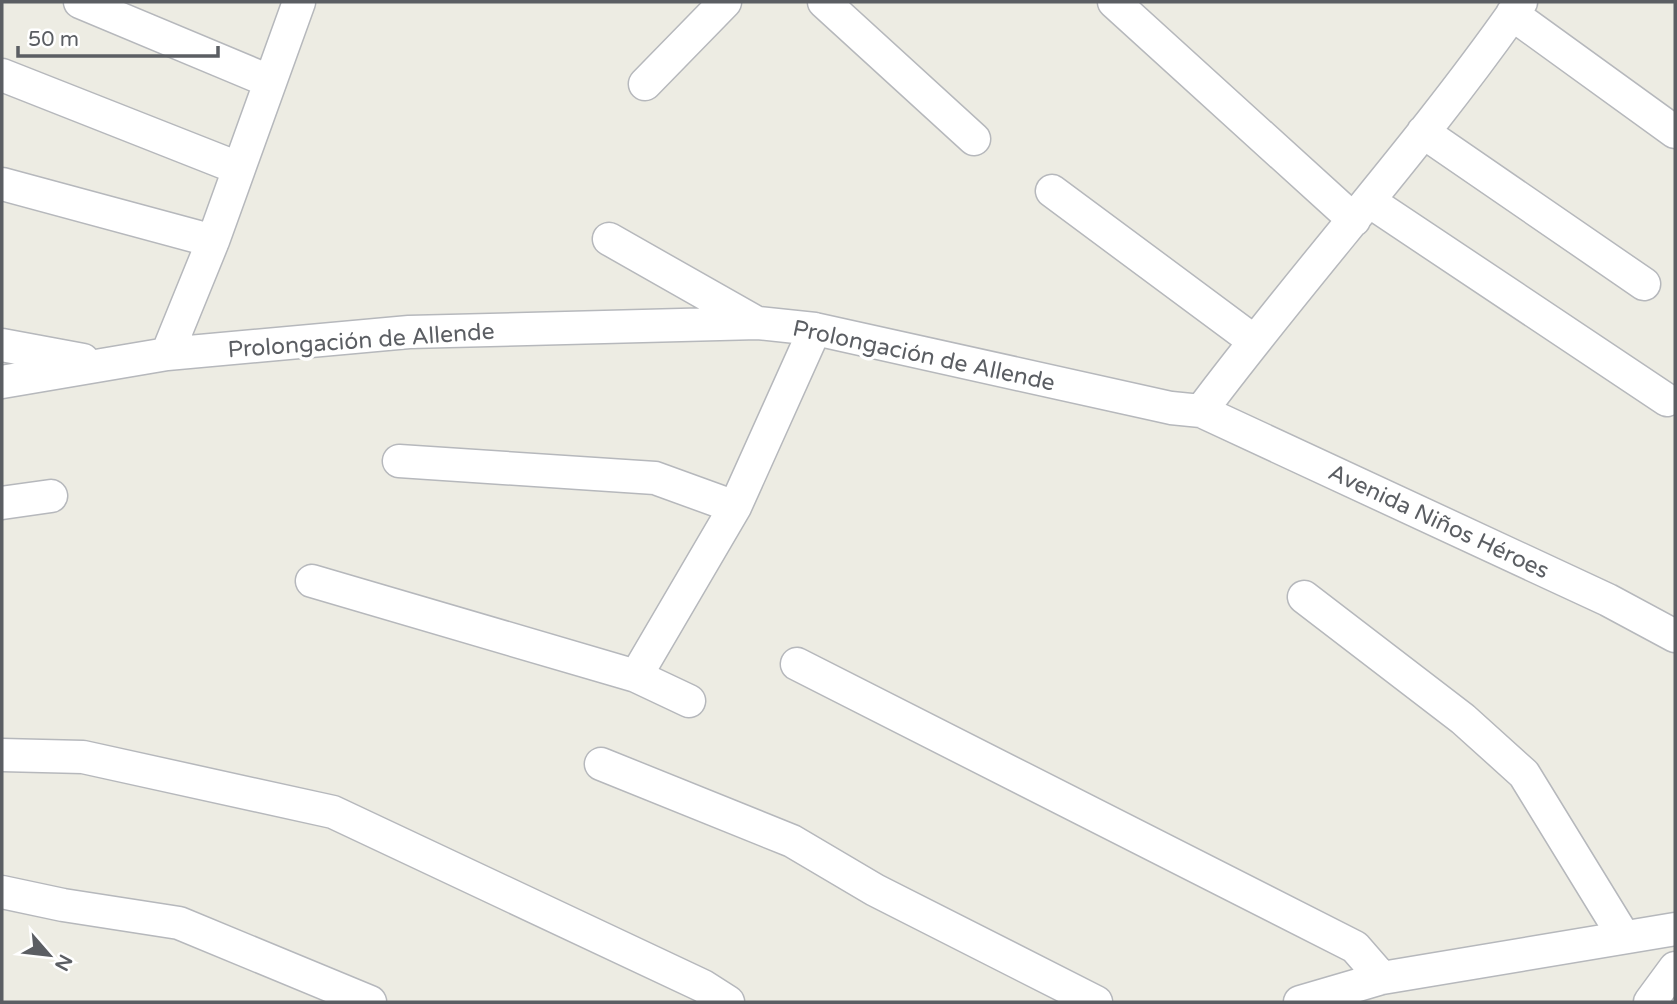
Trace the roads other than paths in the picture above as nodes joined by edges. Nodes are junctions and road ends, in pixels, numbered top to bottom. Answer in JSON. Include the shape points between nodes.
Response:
{"nodes":[{"id":1,"x":80,"y":2,"type":"edge"},
{"id":2,"x":299,"y":2,"type":"edge"},
{"id":3,"x":725,"y":2,"type":"edge"},
{"id":4,"x":824,"y":2,"type":"edge"},
{"id":5,"x":1114,"y":2,"type":"edge"},
{"id":6,"x":1517,"y":8,"type":"edge"},
{"id":7,"x":2,"y":75,"type":"edge"},
{"id":8,"x":269,"y":81,"type":"junction"},
{"id":9,"x":645,"y":84,"type":"dead end"},
{"id":10,"x":1423,"y":132,"type":"junction"},
{"id":11,"x":1675,"y":132,"type":"edge"},
{"id":12,"x":974,"y":139,"type":"dead end"},
{"id":13,"x":238,"y":167,"type":"junction"},
{"id":14,"x":2,"y":184,"type":"edge"},
{"id":15,"x":1052,"y":191,"type":"dead end"},
{"id":16,"x":1361,"y":211,"type":"junction"},
{"id":17,"x":609,"y":239,"type":"dead end"},
{"id":18,"x":213,"y":241,"type":"junction"},
{"id":19,"x":1644,"y":284,"type":"dead end"},
{"id":20,"x":758,"y":323,"type":"junction"},
{"id":21,"x":815,"y":329,"type":"junction"},
{"id":22,"x":1254,"y":341,"type":"junction"},
{"id":23,"x":2,"y":345,"type":"edge"},
{"id":24,"x":167,"y":354,"type":"junction"},
{"id":25,"x":102,"y":363,"type":"junction"},
{"id":26,"x":2,"y":382,"type":"edge"},
{"id":27,"x":1667,"y":400,"type":"dead end"},
{"id":28,"x":1201,"y":411,"type":"junction"},
{"id":29,"x":399,"y":461,"type":"dead end"},
{"id":30,"x":51,"y":496,"type":"dead end"},
{"id":31,"x":2,"y":503,"type":"edge"},
{"id":32,"x":735,"y":507,"type":"junction"},
{"id":33,"x":312,"y":581,"type":"dead end"},
{"id":34,"x":1304,"y":597,"type":"dead end"},
{"id":35,"x":1675,"y":636,"type":"edge"},
{"id":36,"x":797,"y":664,"type":"dead end"},
{"id":37,"x":636,"y":676,"type":"junction"},
{"id":38,"x":689,"y":701,"type":"dead end"},
{"id":39,"x":2,"y":755,"type":"edge"},
{"id":40,"x":601,"y":764,"type":"dead end"},
{"id":41,"x":2,"y":892,"type":"edge"},
{"id":42,"x":1675,"y":929,"type":"edge"},
{"id":43,"x":1624,"y":937,"type":"junction"},
{"id":44,"x":1675,"y":968,"type":"edge"},
{"id":45,"x":1382,"y":978,"type":"junction"},
{"id":46,"x":370,"y":1002,"type":"edge"},
{"id":47,"x":728,"y":1002,"type":"edge"},
{"id":48,"x":1096,"y":1002,"type":"edge"},
{"id":49,"x":1300,"y":1002,"type":"edge"},
{"id":50,"x":1650,"y":1002,"type":"edge"}],
"edges":[{"from":1,"to":8,"type":"street"},
{"from":2,"to":8,"type":"street"},
{"from":3,"to":9,"type":"street"},
{"from":4,"to":12,"type":"street"},
{"from":5,"to":16,"type":"street"},
{"from":6,"to":10,"type":"street"},
{"from":6,"to":11,"type":"street"},
{"from":7,"to":13,"type":"street"},
{"from":8,"to":13,"type":"street"},
{"from":10,"to":16,"type":"street"},
{"from":10,"to":19,"type":"street"},
{"from":13,"to":18,"type":"street"},
{"from":14,"to":18,"type":"street"},
{"from":15,"to":22,"type":"street"},
{"from":16,"to":22,"type":"street"},
{"from":16,"to":27,"type":"street"},
{"from":17,"to":20,"type":"street"},
{"from":18,"to":24,"type":"street"},
{"from":20,"to":21,"type":"street","name":"Prolongación de Allende"},
{"from":20,"to":24,"type":"street","name":"Prolongación de Allende","via":[[410,332]]},
{"from":21,"to":28,"type":"street","name":"Prolongación de Allende"},
{"from":21,"to":32,"type":"street"},
{"from":22,"to":28,"type":"street"},
{"from":23,"to":25,"type":"street"},
{"from":24,"to":25,"type":"street","name":"Prolongación de Allende"},
{"from":25,"to":26,"type":"street","name":"Prolongación de Allende"},
{"from":28,"to":35,"type":"street","name":"Avenida Niños Héroes","via":[[1608,600]]},
{"from":29,"to":32,"type":"street","via":[[655,478]]},
{"from":30,"to":31,"type":"street"},
{"from":32,"to":37,"type":"street"},
{"from":33,"to":37,"type":"street"},
{"from":34,"to":43,"type":"street","via":[[1462,719],[1524,774]]},
{"from":36,"to":45,"type":"street","via":[[1355,947]]},
{"from":37,"to":38,"type":"street"},
{"from":39,"to":47,"type":"street","via":[[83,757],[333,812],[703,986]]},
{"from":40,"to":48,"type":"street","via":[[792,841],[875,890]]},
{"from":41,"to":46,"type":"street","via":[[179,923]]},
{"from":42,"to":43,"type":"street"},
{"from":43,"to":45,"type":"street"},
{"from":44,"to":50,"type":"street"},
{"from":45,"to":49,"type":"street"}]}
